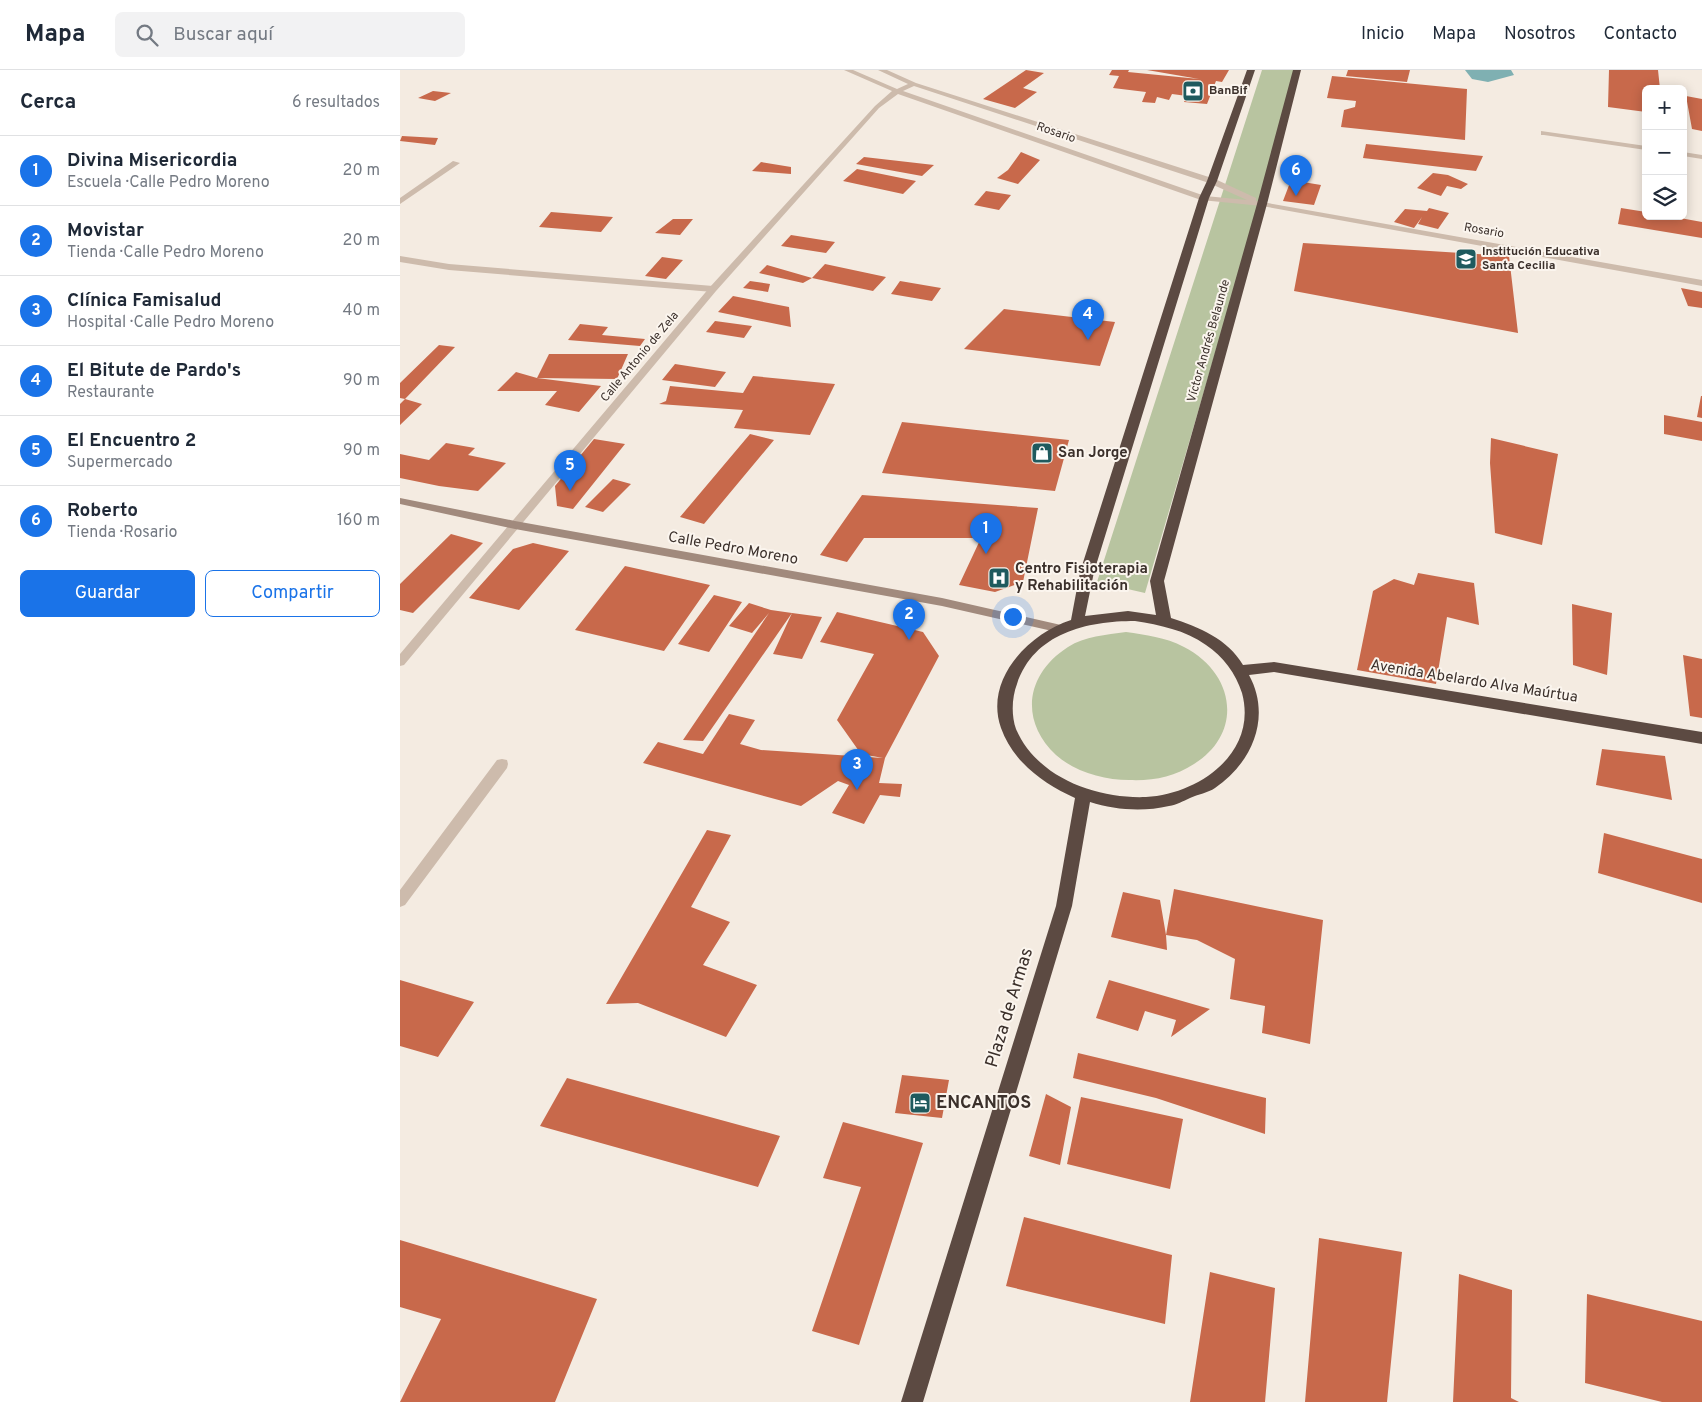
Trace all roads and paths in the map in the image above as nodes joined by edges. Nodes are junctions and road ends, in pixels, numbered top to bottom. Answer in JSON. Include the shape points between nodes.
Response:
{"nodes":[{"id":1,"x":847,"y":70,"type":"edge"},
{"id":2,"x":881,"y":70,"type":"edge"},
{"id":3,"x":1251,"y":70,"type":"edge"},
{"id":4,"x":1297,"y":70,"type":"edge"},
{"id":5,"x":914,"y":84,"type":"junction"},
{"id":6,"x":897,"y":91,"type":"junction"},
{"id":7,"x":1544,"y":134,"type":"dead end"},
{"id":8,"x":1642,"y":147,"type":"edge"},
{"id":9,"x":1687,"y":155,"type":"edge"},
{"id":10,"x":1702,"y":157,"type":"edge"},
{"id":11,"x":456,"y":163,"type":"dead end"},
{"id":12,"x":1212,"y":181,"type":"junction"},
{"id":13,"x":1204,"y":198,"type":"junction"},
{"id":14,"x":400,"y":202,"type":"edge"},
{"id":15,"x":1262,"y":204,"type":"junction"},
{"id":16,"x":400,"y":259,"type":"edge"},
{"id":17,"x":1702,"y":283,"type":"edge"},
{"id":18,"x":713,"y":289,"type":"junction"},
{"id":19,"x":400,"y":501,"type":"edge"},
{"id":20,"x":515,"y":526,"type":"junction"},
{"id":21,"x":1164,"y":620,"type":"junction"},
{"id":22,"x":1077,"y":622,"type":"junction"},
{"id":23,"x":1061,"y":629,"type":"junction"},
{"id":24,"x":400,"y":662,"type":"edge"},
{"id":25,"x":1241,"y":671,"type":"junction"},
{"id":26,"x":1702,"y":738,"type":"edge"},
{"id":27,"x":502,"y":764,"type":"dead end"},
{"id":28,"x":1083,"y":795,"type":"junction"},
{"id":29,"x":400,"y":901,"type":"edge"},
{"id":30,"x":912,"y":1402,"type":"edge"}],
"edges":[{"from":1,"to":6,"type":"street","name":"Rosario"},
{"from":2,"to":5,"type":"street","name":"Rosario"},
{"from":3,"to":12,"type":"highway"},
{"from":4,"to":15,"type":"highway","name":"Víctor Andrés Belaunde"},
{"from":5,"to":6,"type":"street","name":"Calle Antonio de Zela"},
{"from":5,"to":12,"type":"street","name":"Rosario"},
{"from":6,"to":13,"type":"street","name":"Rosario"},
{"from":6,"to":18,"type":"street","name":"Calle Antonio de Zela","via":[[877,107]]},
{"from":7,"to":8,"type":"street"},
{"from":9,"to":10,"type":"street"},
{"from":11,"to":14,"type":"street"},
{"from":12,"to":13,"type":"highway"},
{"from":12,"to":15,"type":"street","name":"Rosario"},
{"from":13,"to":15,"type":"street","name":"Rosario"},
{"from":13,"to":22,"type":"highway","via":[[1087,572]]},
{"from":15,"to":17,"type":"street","name":"Rosario"},
{"from":15,"to":21,"type":"highway","name":"Víctor Andrés Belaunde","via":[[1157,581]]},
{"from":16,"to":18,"type":"street","via":[[449,267]]},
{"from":18,"to":20,"type":"street","name":"Calle Antonio de Zela"},
{"from":19,"to":20,"type":"main road","name":"Calle Pedro Moreno"},
{"from":20,"to":23,"type":"main road","name":"Calle Pedro Moreno","via":[[942,602]]},
{"from":20,"to":24,"type":"street","name":"Calle Antonio de Zela"},
{"from":21,"to":22,"type":"highway","via":[[1135,616]]},
{"from":21,"to":25,"type":"highway","via":[[1195,632],[1221,649]]},
{"from":22,"to":23,"type":"highway"},
{"from":23,"to":28,"type":"highway","via":[[1034,646],[1014,670],[1005,697],[1008,726],[1022,754],[1048,778]]},
{"from":25,"to":26,"type":"highway","name":"Avenida Abelardo Alva Maúrtua","via":[[1274,667]]},
{"from":25,"to":28,"type":"highway","via":[[1252,701],[1252,732],[1236,761],[1207,785],[1169,800],[1126,803]]},
{"from":27,"to":29,"type":"street"},
{"from":28,"to":30,"type":"highway","name":"Plaza de Armas","via":[[1064,906]]}]}
